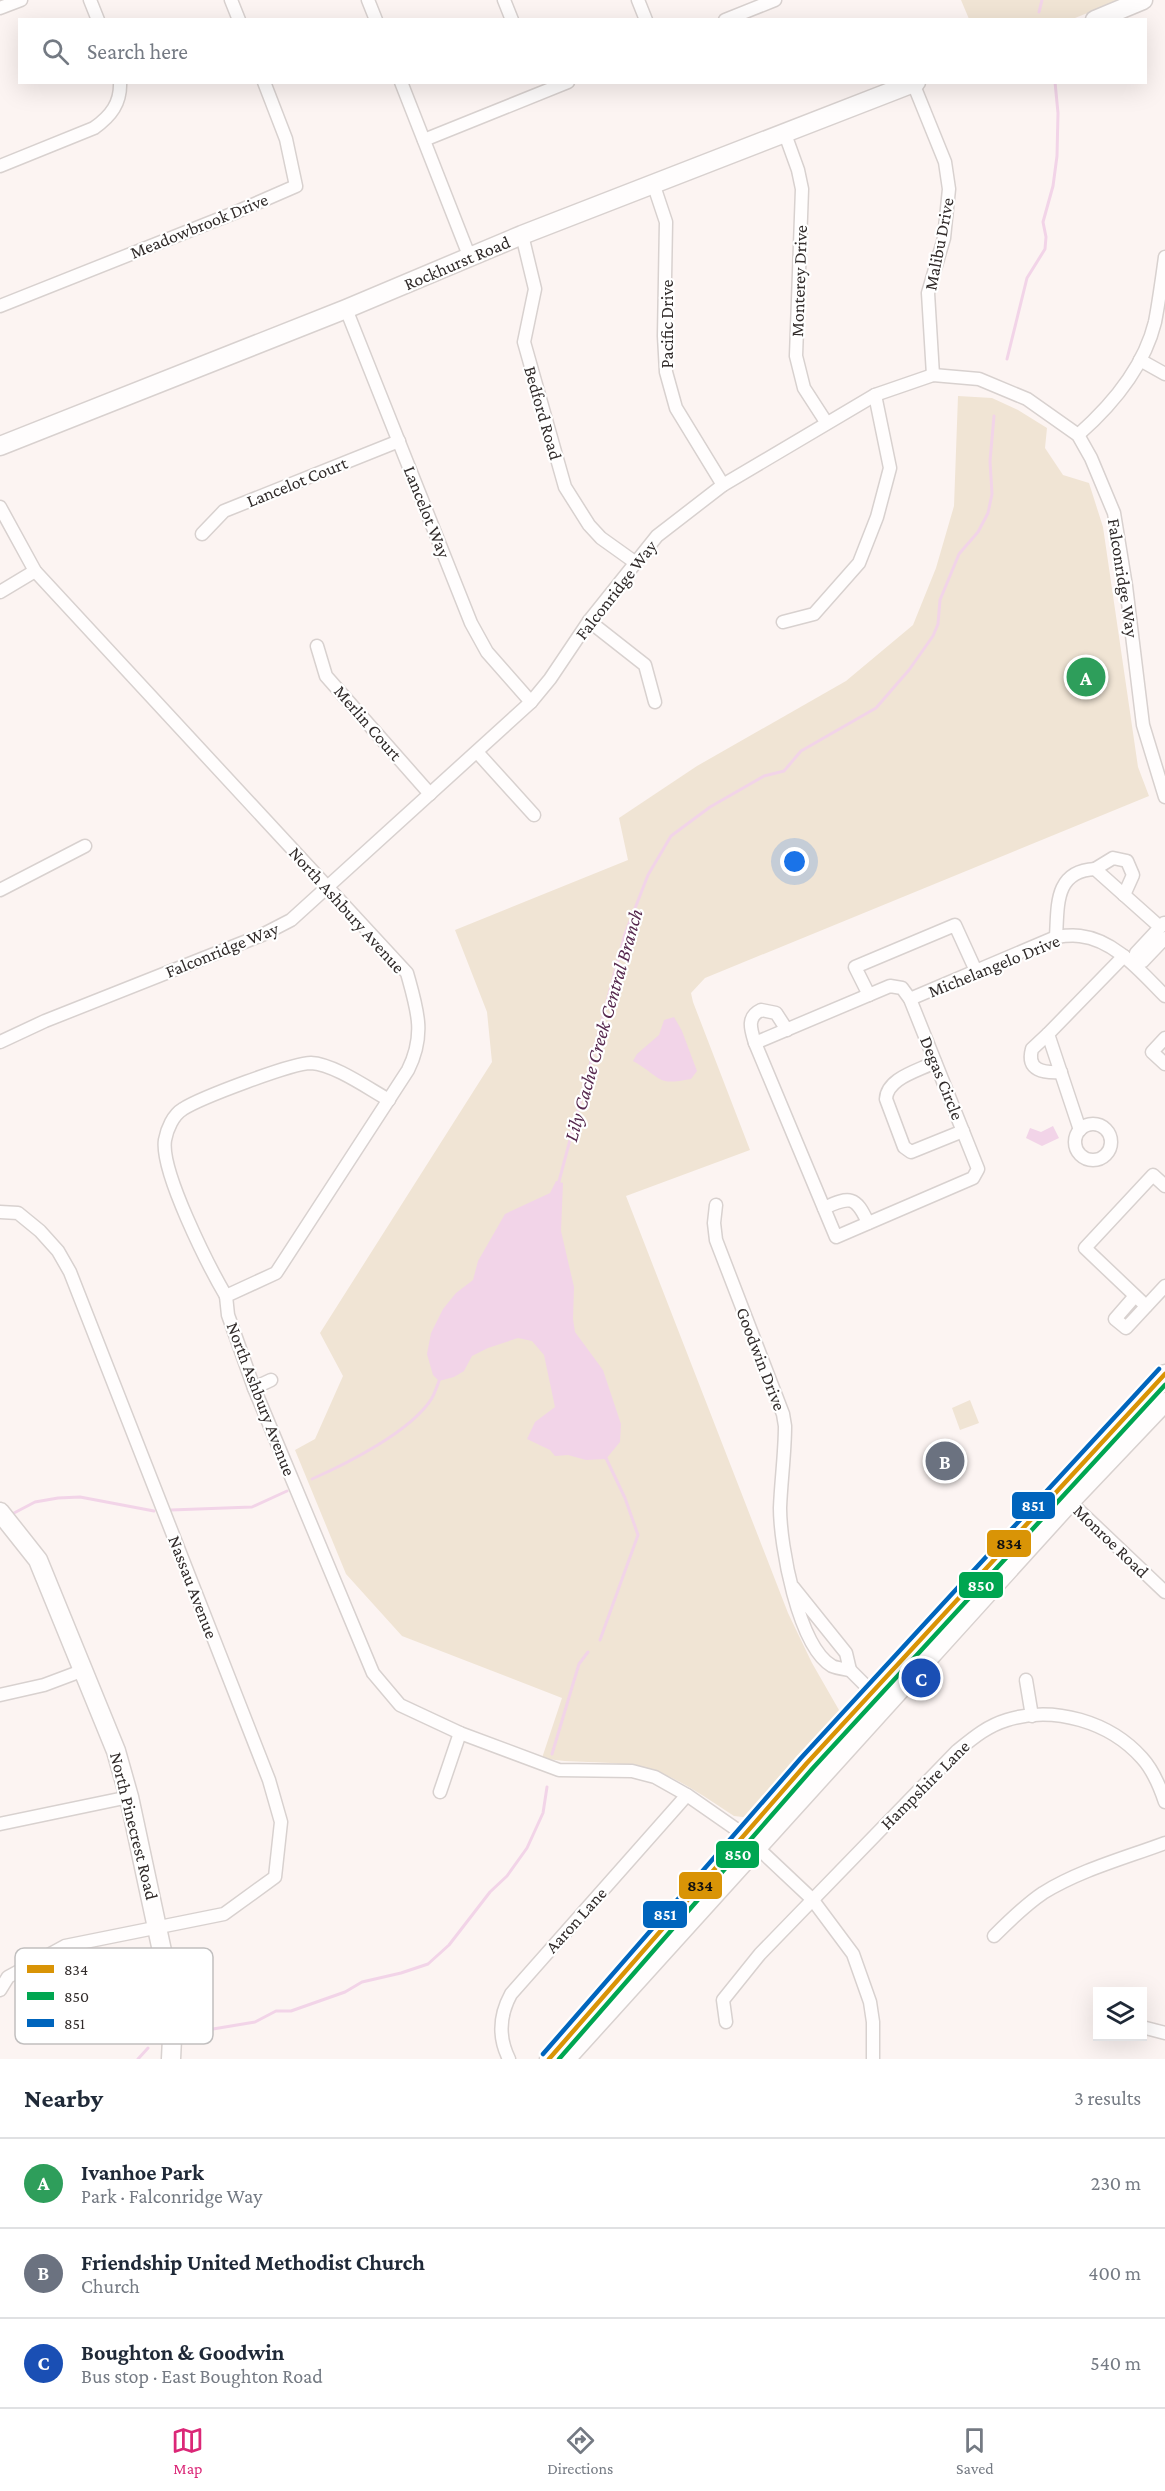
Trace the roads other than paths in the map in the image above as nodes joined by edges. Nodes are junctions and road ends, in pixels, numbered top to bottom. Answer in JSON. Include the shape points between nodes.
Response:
{"nodes":[{"id":1,"x":21,"y":0,"type":"edge"},
{"id":2,"x":90,"y":0,"type":"edge"},
{"id":3,"x":231,"y":0,"type":"edge"},
{"id":4,"x":368,"y":0,"type":"edge"},
{"id":5,"x":504,"y":0,"type":"edge"},
{"id":6,"x":638,"y":0,"type":"edge"},
{"id":7,"x":775,"y":0,"type":"edge"},
{"id":8,"x":1143,"y":0,"type":"edge"},
{"id":9,"x":0,"y":8,"type":"edge"},
{"id":10,"x":97,"y":18,"type":"edge"},
{"id":11,"x":238,"y":18,"type":"edge"},
{"id":12,"x":375,"y":18,"type":"edge"},
{"id":13,"x":511,"y":18,"type":"edge"},
{"id":14,"x":645,"y":18,"type":"edge"},
{"id":15,"x":730,"y":18,"type":"edge"},
{"id":16,"x":1100,"y":18,"type":"edge"},
{"id":17,"x":120,"y":84,"type":"edge"},
{"id":18,"x":265,"y":84,"type":"edge"},
{"id":19,"x":402,"y":84,"type":"edge"},
{"id":20,"x":558,"y":84,"type":"edge"},
{"id":21,"x":911,"y":84,"type":"edge"},
{"id":22,"x":914,"y":84,"type":"edge"},
{"id":23,"x":539,"y":88,"type":"edge"},
{"id":24,"x":785,"y":134,"type":"junction"},
{"id":25,"x":424,"y":140,"type":"junction"},
{"id":26,"x":0,"y":166,"type":"edge"},
{"id":27,"x":654,"y":186,"type":"junction"},
{"id":28,"x":522,"y":235,"type":"junction"},
{"id":29,"x":470,"y":258,"type":"junction"},
{"id":30,"x":1165,"y":258,"type":"edge"},
{"id":31,"x":0,"y":306,"type":"edge"},
{"id":32,"x":346,"y":309,"type":"junction"},
{"id":33,"x":1140,"y":360,"type":"junction"},
{"id":34,"x":1165,"y":374,"type":"edge"},
{"id":35,"x":933,"y":375,"type":"junction"},
{"id":36,"x":874,"y":395,"type":"junction"},
{"id":37,"x":826,"y":422,"type":"junction"},
{"id":38,"x":1078,"y":435,"type":"junction"},
{"id":39,"x":399,"y":441,"type":"junction"},
{"id":40,"x":0,"y":446,"type":"edge"},
{"id":41,"x":723,"y":485,"type":"junction"},
{"id":42,"x":0,"y":507,"type":"edge"},
{"id":43,"x":202,"y":534,"type":"dead end"},
{"id":44,"x":636,"y":562,"type":"junction"},
{"id":45,"x":35,"y":571,"type":"junction"},
{"id":46,"x":0,"y":592,"type":"edge"},
{"id":47,"x":589,"y":621,"type":"junction"},
{"id":48,"x":783,"y":622,"type":"dead end"},
{"id":49,"x":317,"y":646,"type":"dead end"},
{"id":50,"x":531,"y":702,"type":"junction"},
{"id":51,"x":655,"y":702,"type":"dead end"},
{"id":52,"x":477,"y":752,"type":"junction"},
{"id":53,"x":1161,"y":767,"type":"edge"},
{"id":54,"x":430,"y":794,"type":"junction"},
{"id":55,"x":1165,"y":796,"type":"edge"},
{"id":56,"x":534,"y":815,"type":"dead end"},
{"id":57,"x":85,"y":846,"type":"dead end"},
{"id":58,"x":1095,"y":869,"type":"junction"},
{"id":59,"x":328,"y":889,"type":"junction"},
{"id":60,"x":0,"y":890,"type":"edge"},
{"id":61,"x":1124,"y":895,"type":"junction"},
{"id":62,"x":1163,"y":929,"type":"edge"},
{"id":63,"x":1056,"y":937,"type":"junction"},
{"id":64,"x":1129,"y":960,"type":"junction"},
{"id":65,"x":976,"y":971,"type":"junction"},
{"id":66,"x":869,"y":995,"type":"junction"},
{"id":67,"x":1165,"y":996,"type":"edge"},
{"id":68,"x":910,"y":999,"type":"junction"},
{"id":69,"x":787,"y":1030,"type":"junction"},
{"id":70,"x":1048,"y":1034,"type":"junction"},
{"id":71,"x":1165,"y":1038,"type":"edge"},
{"id":72,"x":0,"y":1042,"type":"edge"},
{"id":73,"x":755,"y":1043,"type":"junction"},
{"id":74,"x":935,"y":1062,"type":"junction"},
{"id":75,"x":1165,"y":1064,"type":"edge"},
{"id":76,"x":1060,"y":1072,"type":"junction"},
{"id":77,"x":389,"y":1100,"type":"junction"},
{"id":78,"x":1080,"y":1130,"type":"dead end"},
{"id":79,"x":963,"y":1131,"type":"junction"},
{"id":80,"x":1165,"y":1186,"type":"edge"},
{"id":81,"x":716,"y":1205,"type":"dead end"},
{"id":82,"x":824,"y":1208,"type":"junction"},
{"id":83,"x":0,"y":1212,"type":"edge"},
{"id":84,"x":868,"y":1223,"type":"junction"},
{"id":85,"x":1165,"y":1286,"type":"edge"},
{"id":86,"x":226,"y":1296,"type":"junction"},
{"id":87,"x":1135,"y":1296,"type":"junction"},
{"id":88,"x":1146,"y":1306,"type":"junction"},
{"id":89,"x":1165,"y":1374,"type":"edge"},
{"id":90,"x":271,"y":1380,"type":"dead end"},
{"id":91,"x":254,"y":1388,"type":"junction"},
{"id":92,"x":1165,"y":1402,"type":"edge"},
{"id":93,"x":1064,"y":1496,"type":"junction"},
{"id":94,"x":0,"y":1512,"type":"edge"},
{"id":95,"x":793,"y":1587,"type":"junction"},
{"id":96,"x":1165,"y":1592,"type":"edge"},
{"id":97,"x":850,"y":1670,"type":"junction"},
{"id":98,"x":84,"y":1671,"type":"junction"},
{"id":99,"x":1026,"y":1680,"type":"dead end"},
{"id":100,"x":872,"y":1692,"type":"junction"},
{"id":101,"x":0,"y":1695,"type":"edge"},
{"id":102,"x":885,"y":1706,"type":"junction"},
{"id":103,"x":1032,"y":1716,"type":"junction"},
{"id":104,"x":460,"y":1733,"type":"junction"},
{"id":105,"x":440,"y":1792,"type":"dead end"},
{"id":106,"x":687,"y":1795,"type":"junction"},
{"id":107,"x":129,"y":1797,"type":"junction"},
{"id":108,"x":1165,"y":1802,"type":"edge"},
{"id":109,"x":0,"y":1824,"type":"edge"},
{"id":110,"x":743,"y":1834,"type":"junction"},
{"id":111,"x":1165,"y":1844,"type":"edge"},
{"id":112,"x":757,"y":1848,"type":"junction"},
{"id":113,"x":812,"y":1899,"type":"junction"},
{"id":114,"x":158,"y":1927,"type":"junction"},
{"id":115,"x":994,"y":1936,"type":"dead end"},
{"id":116,"x":61,"y":1948,"type":"edge"},
{"id":117,"x":162,"y":1948,"type":"edge"},
{"id":118,"x":15,"y":1973,"type":"edge"},
{"id":119,"x":0,"y":1990,"type":"edge"},
{"id":120,"x":726,"y":2022,"type":"dead end"},
{"id":121,"x":1147,"y":2028,"type":"edge"},
{"id":122,"x":1165,"y":2032,"type":"edge"},
{"id":123,"x":172,"y":2044,"type":"edge"},
{"id":124,"x":171,"y":2059,"type":"edge"},
{"id":125,"x":508,"y":2059,"type":"edge"},
{"id":126,"x":549,"y":2059,"type":"edge"},
{"id":127,"x":566,"y":2059,"type":"edge"},
{"id":128,"x":873,"y":2059,"type":"edge"}],
"edges":[{"from":1,"to":9,"type":"street"},
{"from":2,"to":10,"type":"street"},
{"from":3,"to":11,"type":"street"},
{"from":4,"to":12,"type":"street"},
{"from":5,"to":13,"type":"street"},
{"from":6,"to":14,"type":"street"},
{"from":7,"to":15,"type":"street"},
{"from":8,"to":16,"type":"main road"},
{"from":17,"to":26,"type":"street","via":[[117,104],[106,120]]},
{"from":18,"to":31,"type":"street","name":"Meadowbrook Drive","via":[[286,139],[296,186]]},
{"from":19,"to":25,"type":"street"},
{"from":20,"to":23,"type":"street"},
{"from":21,"to":24,"type":"main road","name":"Rockhurst Road"},
{"from":22,"to":35,"type":"street","name":"Malibu Drive","via":[[945,162],[950,189],[944,238],[928,294]]},
{"from":23,"to":25,"type":"street"},
{"from":24,"to":27,"type":"main road","name":"Rockhurst Road"},
{"from":24,"to":37,"type":"street","name":"Monterey Drive","via":[[802,189],[796,356],[804,388]]},
{"from":25,"to":29,"type":"street"},
{"from":27,"to":28,"type":"main road","name":"Rockhurst Road"},
{"from":27,"to":41,"type":"street","name":"Pacific Drive","via":[[666,222],[666,372],[676,408]]},
{"from":28,"to":29,"type":"main road","name":"Rockhurst Road"},
{"from":28,"to":44,"type":"street","name":"Bedford Road","via":[[535,289],[524,342],[562,477],[589,525]]},
{"from":29,"to":32,"type":"main road","name":"Rockhurst Road"},
{"from":30,"to":33,"type":"street","via":[[1154,323]]},
{"from":32,"to":39,"type":"street","name":"Lancelot Way"},
{"from":32,"to":40,"type":"main road","name":"Rockhurst Road"},
{"from":33,"to":34,"type":"street"},
{"from":33,"to":38,"type":"street","via":[[1102,414]]},
{"from":35,"to":36,"type":"street","name":"Falconridge Way"},
{"from":35,"to":38,"type":"street","name":"Falconridge Way","via":[[979,379],[1027,399]]},
{"from":36,"to":37,"type":"street","name":"Falconridge Way"},
{"from":36,"to":48,"type":"street","via":[[890,468],[859,563],[814,614]]},
{"from":37,"to":41,"type":"street","name":"Falconridge Way"},
{"from":38,"to":53,"type":"street","name":"Falconridge Way","via":[[1114,513],[1143,725]]},
{"from":39,"to":43,"type":"street","name":"Lancelot Court","via":[[224,511]]},
{"from":39,"to":50,"type":"street","name":"Lancelot Way","via":[[478,638]]},
{"from":41,"to":44,"type":"street","name":"Falconridge Way","via":[[657,536]]},
{"from":42,"to":45,"type":"street","name":"North Ashbury Avenue"},
{"from":44,"to":47,"type":"street","name":"Falconridge Way"},
{"from":45,"to":46,"type":"street"},
{"from":45,"to":59,"type":"street","name":"North Ashbury Avenue"},
{"from":47,"to":50,"type":"street","name":"Falconridge Way"},
{"from":47,"to":51,"type":"street","via":[[645,665]]},
{"from":49,"to":54,"type":"street","name":"Merlin Court","via":[[326,676]]},
{"from":50,"to":52,"type":"street","name":"Falconridge Way"},
{"from":52,"to":54,"type":"street","name":"Falconridge Way"},
{"from":52,"to":56,"type":"street"},
{"from":53,"to":55,"type":"street","name":"Falconridge Way"},
{"from":54,"to":59,"type":"street","name":"Falconridge Way"},
{"from":57,"to":60,"type":"street"},
{"from":58,"to":61,"type":"street"},
{"from":58,"to":61,"type":"street","via":[[1113,858],[1127,861],[1132,875]]},
{"from":58,"to":63,"type":"street","via":[[1082,870],[1066,879],[1058,900]]},
{"from":59,"to":72,"type":"street","name":"Falconridge Way","via":[[275,929]]},
{"from":59,"to":77,"type":"street","name":"North Ashbury Avenue","via":[[406,973],[419,1015],[415,1053]]},
{"from":61,"to":62,"type":"street"},
{"from":62,"to":64,"type":"street"},
{"from":63,"to":64,"type":"street","name":"Michelangelo Drive","via":[[1080,936],[1104,943]]},
{"from":63,"to":65,"type":"street","name":"Michelangelo Drive"},
{"from":64,"to":67,"type":"street","name":"Michelangelo Drive"},
{"from":64,"to":70,"type":"street"},
{"from":65,"to":66,"type":"street","via":[[955,925],[855,967]]},
{"from":65,"to":68,"type":"street","name":"Michelangelo Drive"},
{"from":66,"to":68,"type":"street","via":[[890,987],[902,988]]},
{"from":66,"to":69,"type":"street"},
{"from":68,"to":74,"type":"street","name":"Degas Circle"},
{"from":69,"to":73,"type":"street"},
{"from":69,"to":73,"type":"street","name":"Degas Circle","via":[[776,1013],[761,1010],[753,1015],[750,1024]]},
{"from":70,"to":76,"type":"street"},
{"from":70,"to":76,"type":"street","via":[[1032,1049],[1030,1060],[1042,1073]]},
{"from":71,"to":75,"type":"street","via":[[1152,1052]]},
{"from":73,"to":82,"type":"street","name":"Degas Circle"},
{"from":74,"to":79,"type":"street","name":"Degas Circle"},
{"from":74,"to":79,"type":"street","via":[[892,1083],[886,1092],[904,1147],[911,1152]]},
{"from":76,"to":78,"type":"street"},
{"from":77,"to":86,"type":"street","name":"North Ashbury Avenue","via":[[276,1273]]},
{"from":77,"to":86,"type":"street","via":[[334,1070],[312,1063],[284,1068],[200,1101],[174,1118],[164,1142],[167,1164],[204,1259]]},
{"from":79,"to":84,"type":"street","name":"Degas Circle","via":[[978,1169],[973,1178]]},
{"from":80,"to":87,"type":"street","via":[[1153,1175],[1085,1248]]},
{"from":81,"to":95,"type":"street","name":"Goodwin Drive","via":[[716,1240],[783,1414],[781,1540]]},
{"from":82,"to":84,"type":"street","via":[[844,1200],[854,1201]]},
{"from":82,"to":84,"type":"street","name":"Degas Circle","via":[[836,1237]]},
{"from":83,"to":114,"type":"street","name":"Nassau Avenue","via":[[18,1213],[40,1231],[70,1272],[265,1769],[281,1822],[275,1877],[224,1914]]},
{"from":85,"to":88,"type":"street"},
{"from":86,"to":91,"type":"street","name":"North Ashbury Avenue","via":[[228,1315]]},
{"from":87,"to":88,"type":"street"},
{"from":87,"to":88,"type":"street","via":[[1115,1319],[1126,1328]]},
{"from":89,"to":93,"type":"main road"},
{"from":90,"to":91,"type":"street"},
{"from":91,"to":104,"type":"street","name":"North Ashbury Avenue","via":[[373,1673],[400,1705]]},
{"from":92,"to":93,"type":"main road"},
{"from":93,"to":96,"type":"street","name":"Monroe Road"},
{"from":93,"to":100,"type":"main road"},
{"from":93,"to":102,"type":"main road"},
{"from":94,"to":98,"type":"main road","name":"North Pinecrest Road","via":[[38,1560]]},
{"from":95,"to":97,"type":"street","name":"Goodwin Drive","via":[[846,1653]]},
{"from":95,"to":97,"type":"street","name":"Goodwin Drive","via":[[800,1621],[820,1652],[832,1665]]},
{"from":97,"to":100,"type":"street","name":"Goodwin Drive"},
{"from":98,"to":101,"type":"street"},
{"from":98,"to":107,"type":"main road","name":"North Pinecrest Road","via":[[116,1751]]},
{"from":99,"to":103,"type":"street"},
{"from":100,"to":102,"type":"street","name":"Goodwin Drive"},
{"from":100,"to":110,"type":"main road"},
{"from":102,"to":112,"type":"main road"},
{"from":103,"to":108,"type":"street","name":"Hampshire Lane","via":[[1069,1716],[1099,1726],[1120,1739],[1142,1758]]},
{"from":103,"to":113,"type":"street","name":"Hampshire Lane","via":[[1008,1720],[979,1733],[957,1751]]},
{"from":104,"to":105,"type":"street"},
{"from":104,"to":106,"type":"street","name":"North Ashbury Avenue","via":[[559,1770],[633,1772],[655,1778]]},
{"from":106,"to":110,"type":"street","name":"North Ashbury Avenue"},
{"from":106,"to":125,"type":"street","name":"Aaron Lane","via":[[514,1989],[503,2011],[501,2027]]},
{"from":107,"to":109,"type":"street"},
{"from":107,"to":114,"type":"main road","name":"North Pinecrest Road"},
{"from":110,"to":112,"type":"street","name":"North Ashbury Avenue"},
{"from":110,"to":126,"type":"main road"},
{"from":111,"to":115,"type":"street","via":[[1074,1877],[1043,1893]]},
{"from":112,"to":113,"type":"street","name":"North Ashbury Avenue"},
{"from":112,"to":127,"type":"main road"},
{"from":113,"to":120,"type":"street","name":"Hampshire Lane","via":[[723,2000]]},
{"from":113,"to":128,"type":"street","name":"North Ashbury Avenue","via":[[853,1953],[864,1981],[873,2022]]},
{"from":114,"to":116,"type":"street","name":"Nassau Avenue"},
{"from":114,"to":117,"type":"main road","name":"North Pinecrest Road"},
{"from":118,"to":119,"type":"street","name":"Nassau Avenue"},
{"from":121,"to":122,"type":"street"},
{"from":123,"to":124,"type":"main road","name":"North Pinecrest Road"}]}
